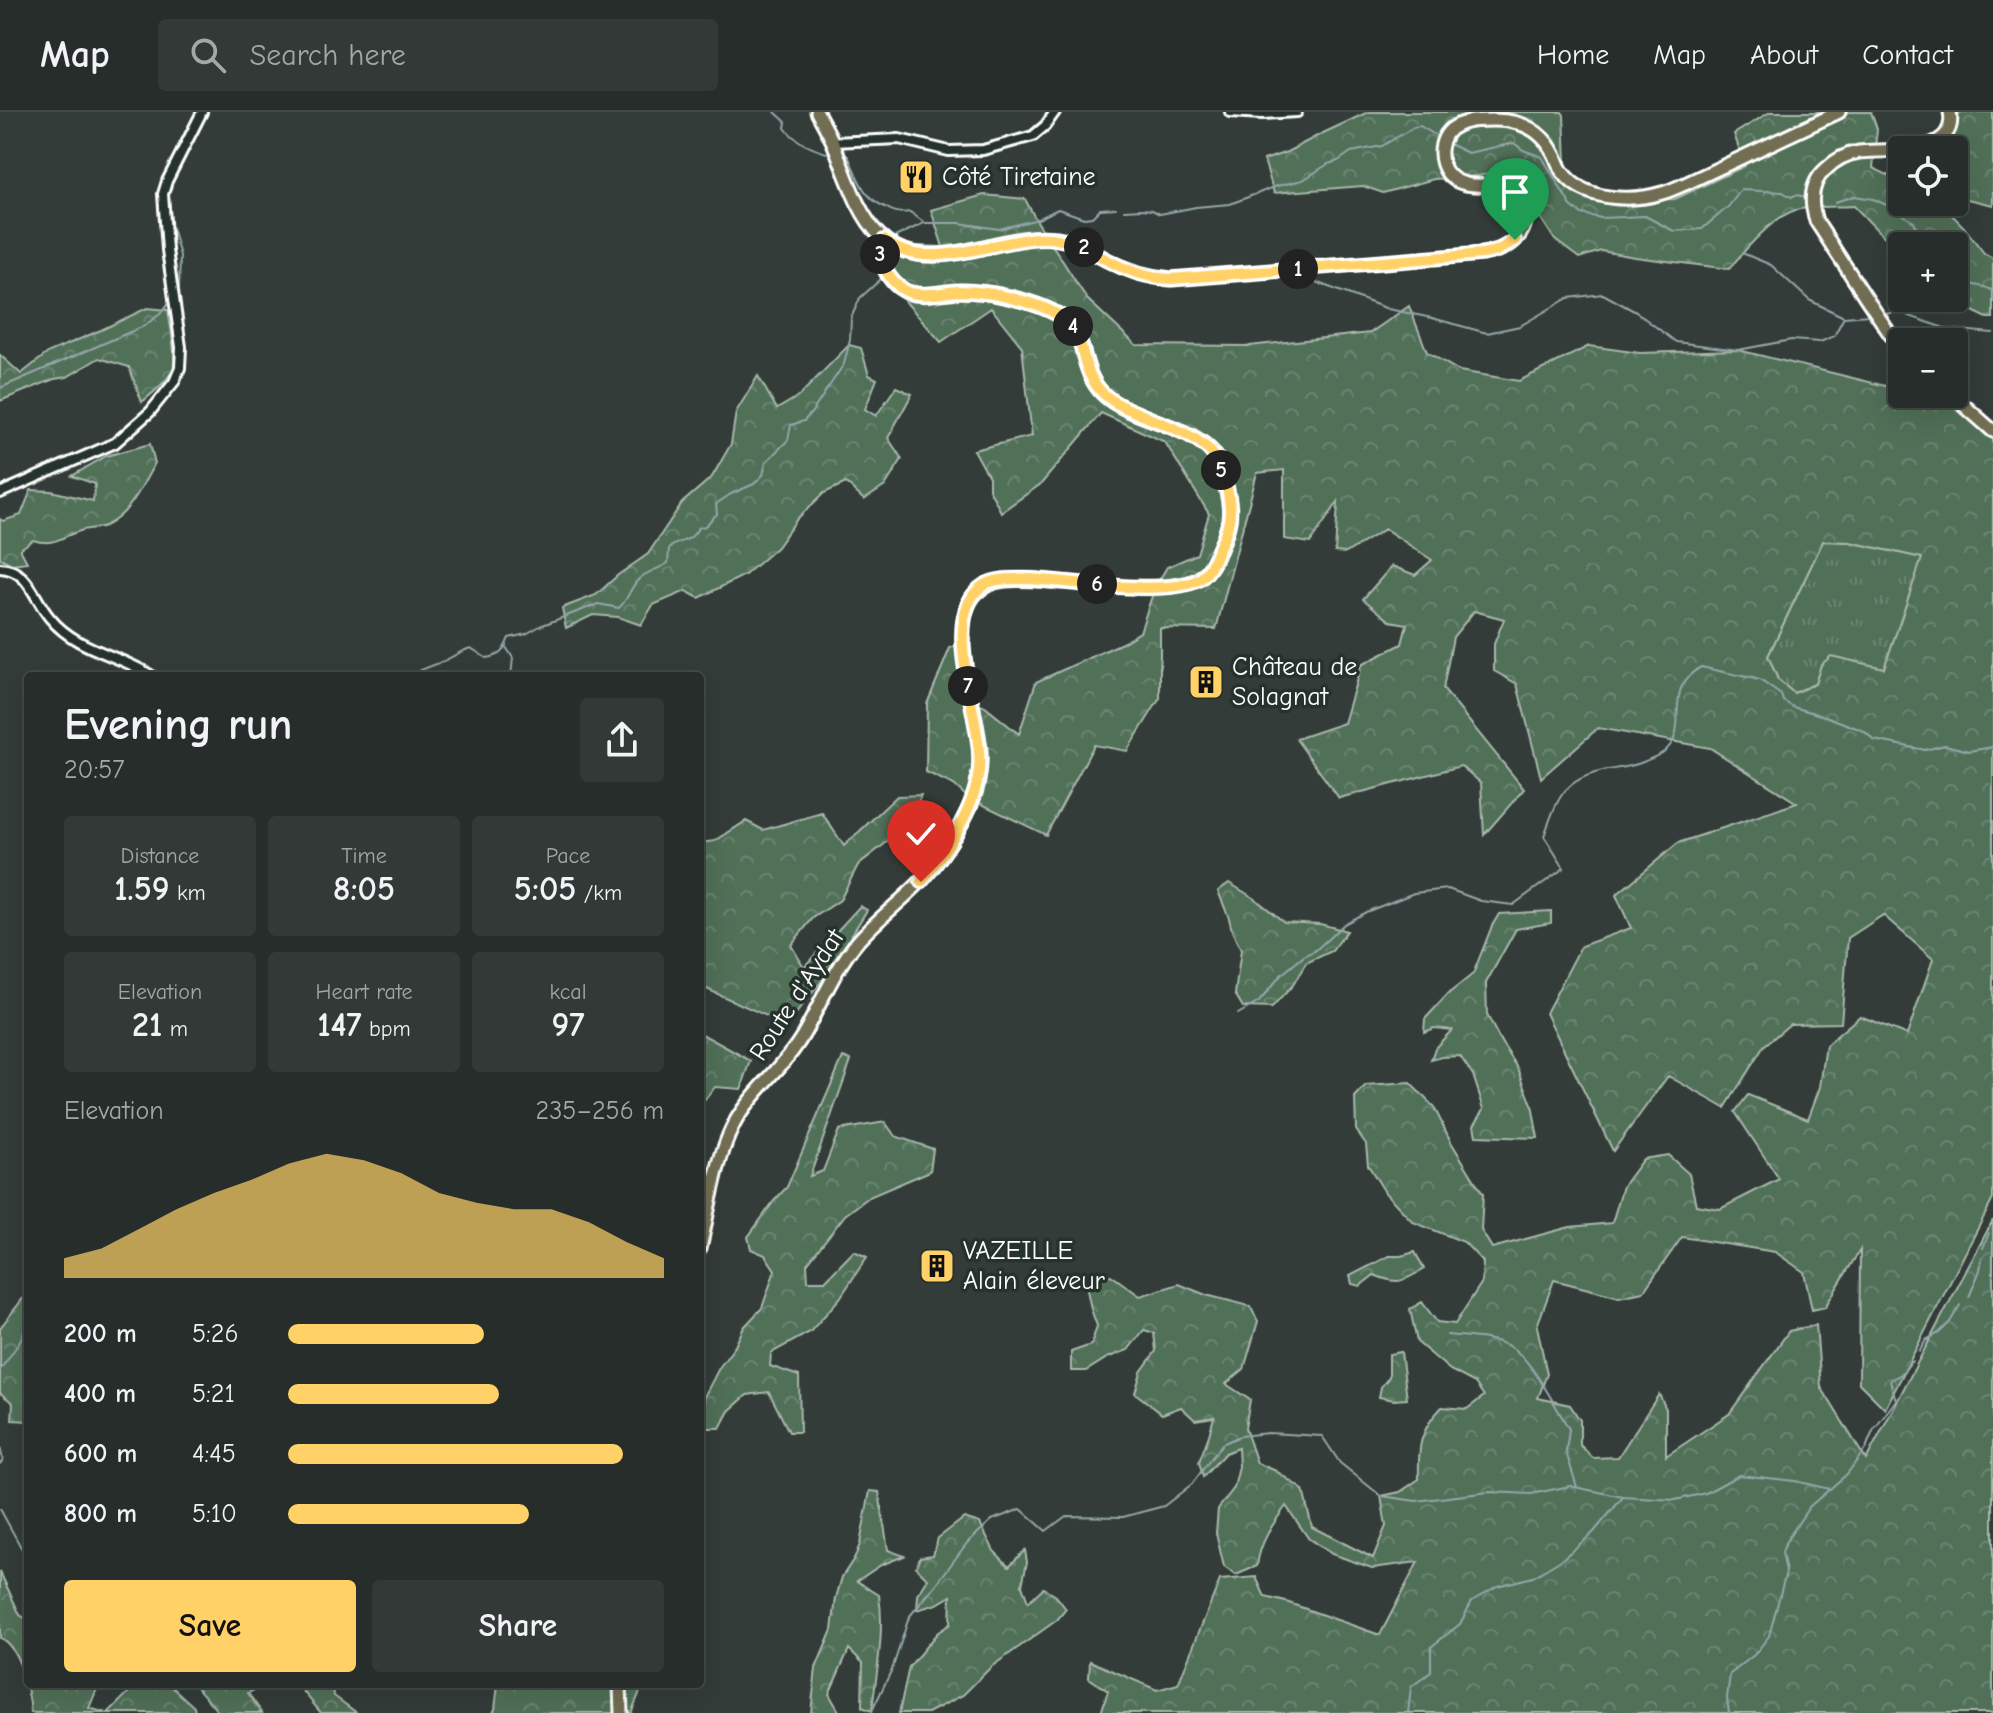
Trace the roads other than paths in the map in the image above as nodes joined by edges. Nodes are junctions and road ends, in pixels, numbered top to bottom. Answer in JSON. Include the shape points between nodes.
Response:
{"nodes":[{"id":1,"x":202,"y":112,"type":"edge"},
{"id":2,"x":817,"y":112,"type":"edge"},
{"id":3,"x":1055,"y":112,"type":"edge"},
{"id":4,"x":1230,"y":112,"type":"edge"},
{"id":5,"x":1297,"y":112,"type":"edge"},
{"id":6,"x":1839,"y":112,"type":"edge"},
{"id":7,"x":1950,"y":112,"type":"edge"},
{"id":8,"x":833,"y":142,"type":"junction"},
{"id":9,"x":884,"y":240,"type":"junction"},
{"id":10,"x":1888,"y":329,"type":"edge"},
{"id":11,"x":1967,"y":408,"type":"edge"},
{"id":12,"x":1993,"y":431,"type":"edge"},
{"id":13,"x":0,"y":493,"type":"edge"},
{"id":14,"x":0,"y":568,"type":"edge"},
{"id":15,"x":144,"y":672,"type":"edge"},
{"id":16,"x":704,"y":1231,"type":"edge"},
{"id":17,"x":620,"y":1688,"type":"edge"},
{"id":18,"x":621,"y":1713,"type":"edge"}],
"edges":[{"from":1,"to":13,"type":"street","via":[[163,194],[181,347],[174,382],[115,443]]},
{"from":2,"to":8,"type":"main road"},
{"from":3,"to":8,"type":"street","via":[[1033,136],[983,150],[949,151],[899,139]]},
{"from":4,"to":5,"type":"street"},
{"from":6,"to":9,"type":"main road","via":[[1661,193],[1636,197],[1590,193],[1575,185],[1540,134],[1521,123],[1456,125],[1440,147],[1450,176],[1462,184],[1508,187],[1517,192],[1526,210],[1515,240],[1483,254],[1171,279],[1123,268],[1057,238],[930,256]]},
{"from":7,"to":10,"type":"main road","via":[[1951,127],[1937,141],[1843,156],[1814,184],[1816,221]]},
{"from":8,"to":9,"type":"main road","via":[[868,225]]},
{"from":9,"to":16,"type":"main road","name":"Route d'Aydat","via":[[880,252],[886,271],[908,292],[1009,297],[1069,322],[1101,393],[1198,440],[1218,459],[1229,522],[1207,572],[1183,585],[1002,580],[985,585],[971,598],[963,653],[980,768],[971,805],[921,882],[854,946],[794,1050],[738,1116],[723,1150]]},
{"from":11,"to":12,"type":"main road"},
{"from":14,"to":15,"type":"street","via":[[18,572],[49,618],[74,640]]},
{"from":17,"to":18,"type":"main road"}]}
